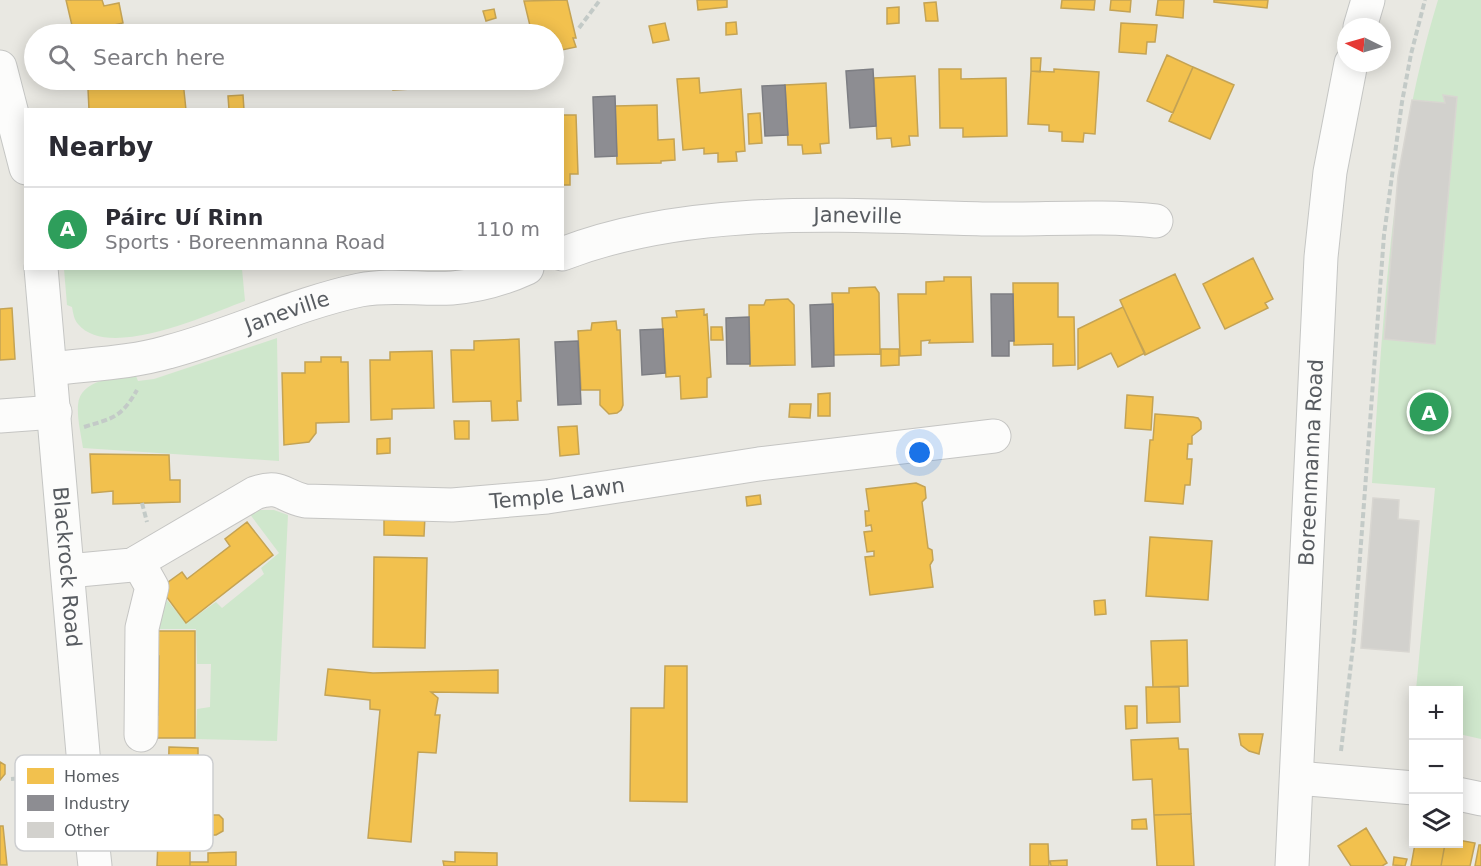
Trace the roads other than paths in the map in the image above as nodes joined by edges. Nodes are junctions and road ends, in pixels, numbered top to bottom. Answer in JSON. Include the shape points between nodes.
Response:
{"nodes":[{"id":1,"x":1368,"y":0,"type":"edge"},
{"id":2,"x":1363,"y":18,"type":"edge"},
{"id":3,"x":0,"y":67,"type":"edge"},
{"id":4,"x":1349,"y":72,"type":"edge"},
{"id":5,"x":24,"y":160,"type":"edge"},
{"id":6,"x":1156,"y":221,"type":"dead end"},
{"id":7,"x":564,"y":253,"type":"edge"},
{"id":8,"x":41,"y":270,"type":"edge"},
{"id":9,"x":520,"y":270,"type":"edge"},
{"id":10,"x":51,"y":369,"type":"junction"},
{"id":11,"x":55,"y":412,"type":"junction"},
{"id":12,"x":0,"y":416,"type":"edge"},
{"id":13,"x":994,"y":436,"type":"dead end"},
{"id":14,"x":138,"y":562,"type":"junction"},
{"id":15,"x":68,"y":571,"type":"junction"},
{"id":16,"x":141,"y":735,"type":"dead end"},
{"id":17,"x":83,"y":755,"type":"edge"},
{"id":18,"x":1297,"y":778,"type":"junction"},
{"id":19,"x":1409,"y":788,"type":"edge"},
{"id":20,"x":1463,"y":795,"type":"edge"},
{"id":21,"x":1481,"y":799,"type":"edge"},
{"id":22,"x":93,"y":851,"type":"edge"},
{"id":23,"x":95,"y":866,"type":"edge"},
{"id":24,"x":1292,"y":866,"type":"edge"}],
"edges":[{"from":1,"to":2,"type":"street"},
{"from":3,"to":5,"type":"street"},
{"from":4,"to":18,"type":"street","name":"Boreenmanna Road","via":[[1330,172],[1321,256]]},
{"from":6,"to":7,"type":"street","name":"Janeville","via":[[824,216],[730,220],[647,230]]},
{"from":8,"to":10,"type":"street","name":"Blackrock Road"},
{"from":9,"to":10,"type":"street","name":"Janeville","via":[[477,285],[362,290],[168,352]]},
{"from":10,"to":11,"type":"street","name":"Blackrock Road"},
{"from":11,"to":12,"type":"street"},
{"from":11,"to":15,"type":"street","name":"Blackrock Road"},
{"from":13,"to":14,"type":"street","name":"Temple Lawn","via":[[759,464],[547,497],[452,505],[305,501],[277,489],[267,489]]},
{"from":14,"to":15,"type":"street","name":"Temple Lawn"},
{"from":14,"to":16,"type":"street","via":[[152,587],[142,628]]},
{"from":15,"to":17,"type":"street","name":"Blackrock Road"},
{"from":18,"to":19,"type":"street"},
{"from":18,"to":24,"type":"street","name":"Boreenmanna Road"},
{"from":20,"to":21,"type":"street"},
{"from":22,"to":23,"type":"street","name":"Blackrock Road"}]}
